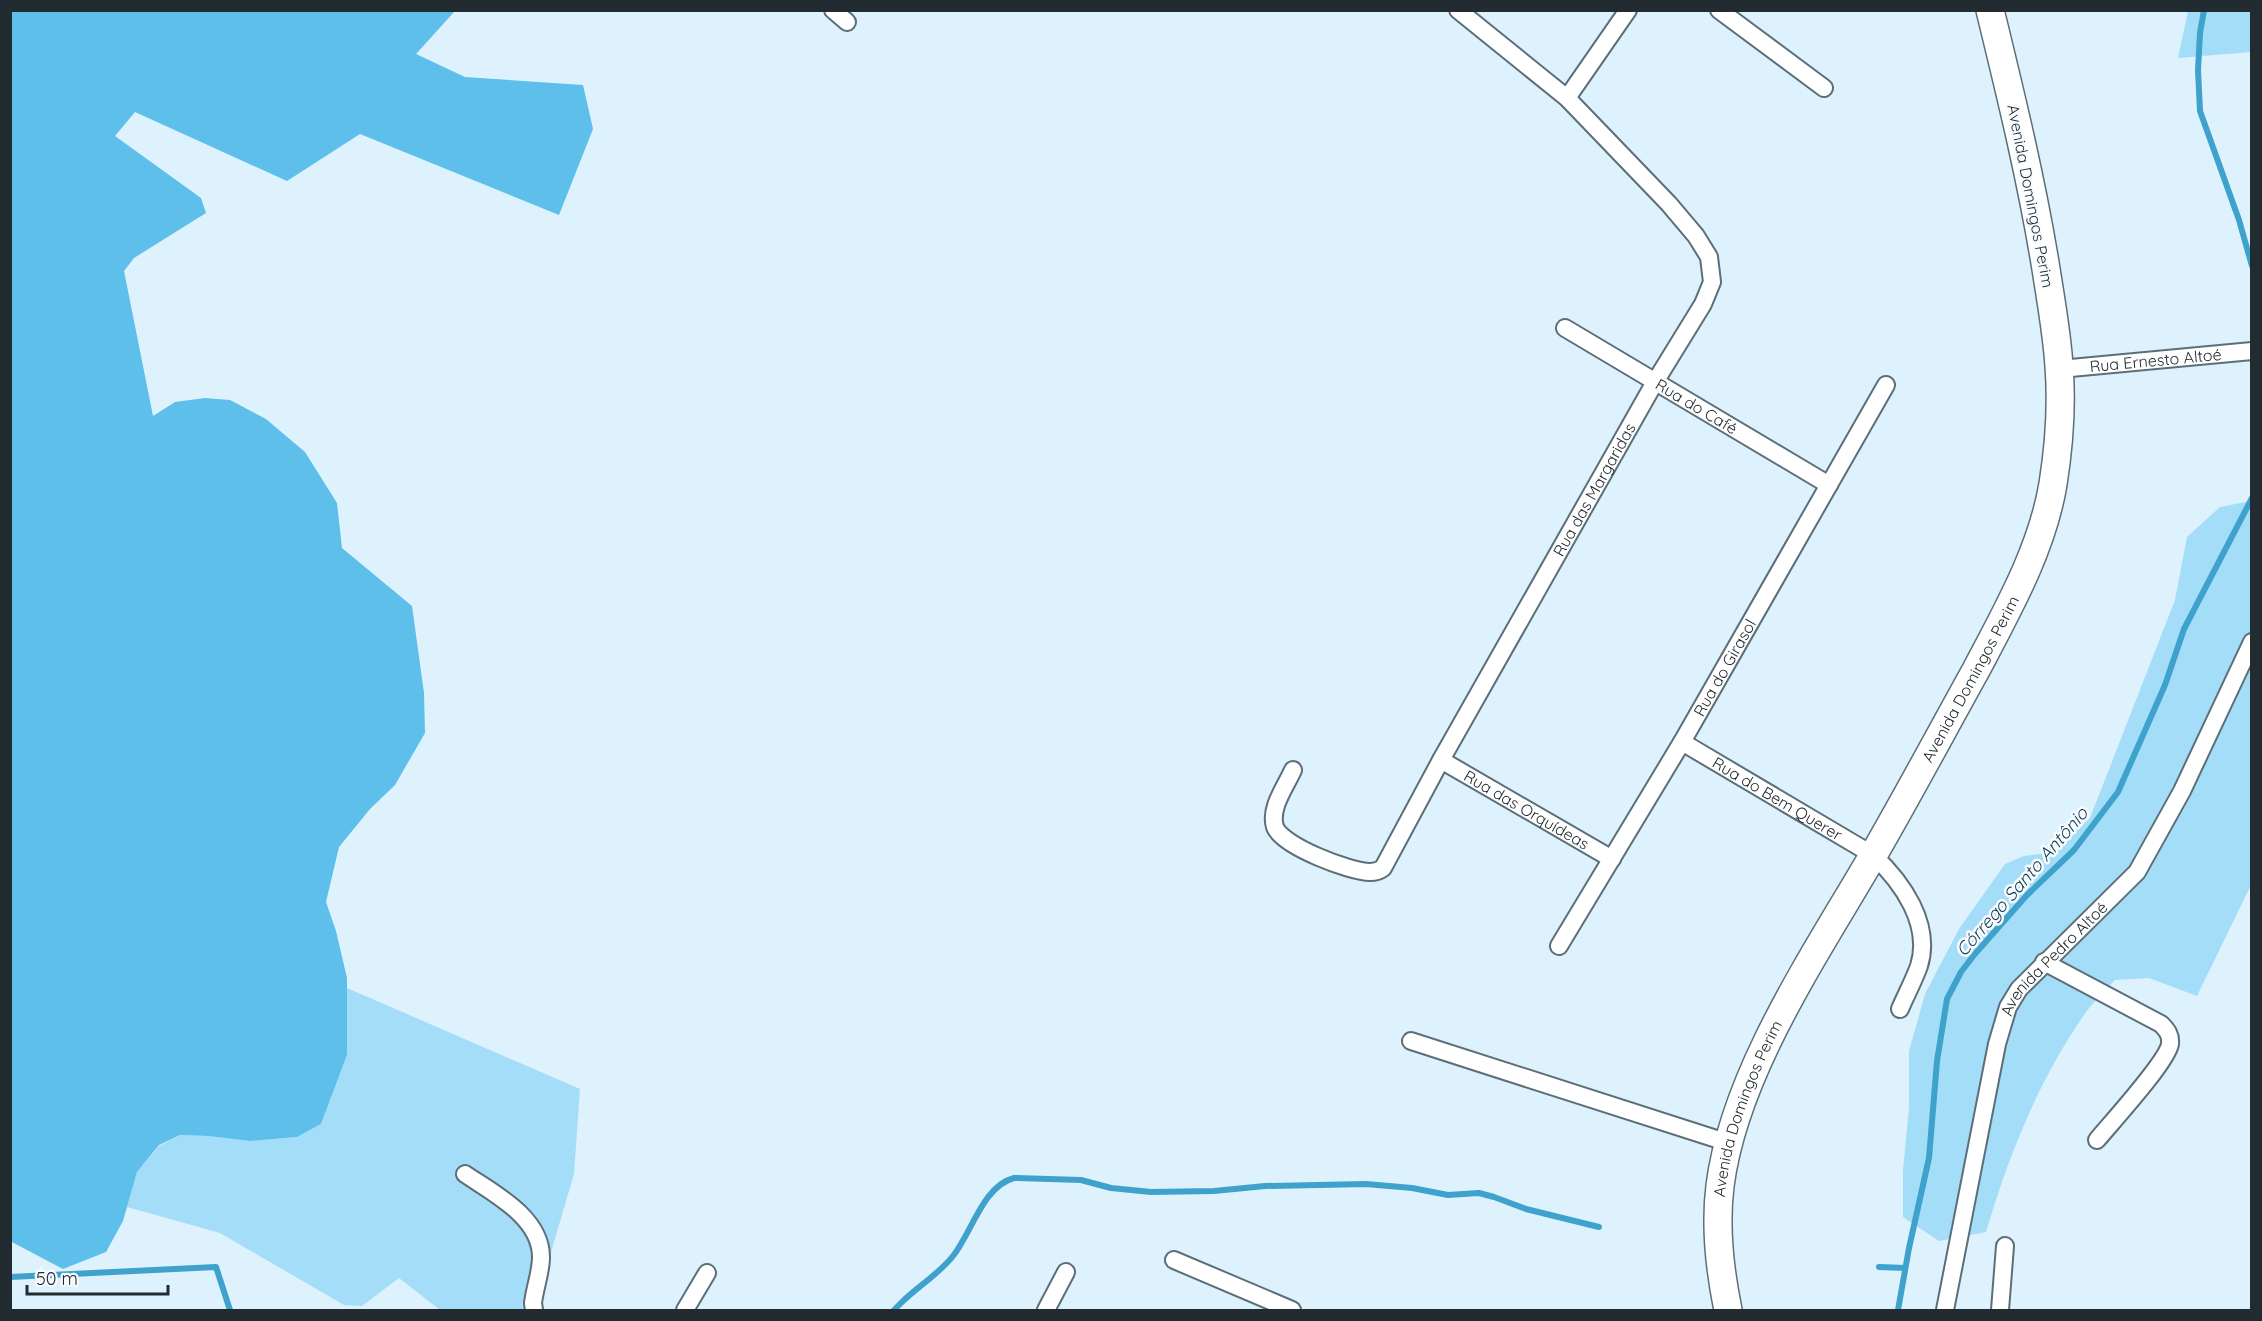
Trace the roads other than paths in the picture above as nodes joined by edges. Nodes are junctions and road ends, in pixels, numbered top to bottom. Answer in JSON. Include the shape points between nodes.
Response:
{"nodes":[{"id":1,"x":833,"y":10,"type":"edge"},
{"id":2,"x":1458,"y":10,"type":"edge"},
{"id":3,"x":1628,"y":10,"type":"edge"},
{"id":4,"x":1719,"y":10,"type":"edge"},
{"id":5,"x":1990,"y":10,"type":"edge"},
{"id":6,"x":847,"y":22,"type":"dead end"},
{"id":7,"x":1824,"y":88,"type":"dead end"},
{"id":8,"x":1567,"y":98,"type":"junction"},
{"id":9,"x":1566,"y":328,"type":"dead end"},
{"id":10,"x":2252,"y":351,"type":"edge"},
{"id":11,"x":2060,"y":369,"type":"junction"},
{"id":12,"x":1655,"y":381,"type":"junction"},
{"id":13,"x":1886,"y":385,"type":"dead end"},
{"id":14,"x":1829,"y":485,"type":"junction"},
{"id":15,"x":2252,"y":642,"type":"edge"},
{"id":16,"x":1682,"y":742,"type":"junction"},
{"id":17,"x":1441,"y":760,"type":"junction"},
{"id":18,"x":1293,"y":770,"type":"dead end"},
{"id":19,"x":1873,"y":855,"type":"junction"},
{"id":20,"x":1612,"y":859,"type":"junction"},
{"id":21,"x":1559,"y":946,"type":"dead end"},
{"id":22,"x":2044,"y":962,"type":"junction"},
{"id":23,"x":1900,"y":1009,"type":"dead end"},
{"id":24,"x":1411,"y":1041,"type":"dead end"},
{"id":25,"x":2097,"y":1140,"type":"dead end"},
{"id":26,"x":1729,"y":1143,"type":"junction"},
{"id":27,"x":465,"y":1174,"type":"dead end"},
{"id":28,"x":2004,"y":1246,"type":"dead end"},
{"id":29,"x":1174,"y":1260,"type":"dead end"},
{"id":30,"x":1066,"y":1272,"type":"dead end"},
{"id":31,"x":706,"y":1273,"type":"dead end"},
{"id":32,"x":534,"y":1311,"type":"edge"},
{"id":33,"x":685,"y":1311,"type":"edge"},
{"id":34,"x":1046,"y":1311,"type":"edge"},
{"id":35,"x":1293,"y":1311,"type":"edge"},
{"id":36,"x":1728,"y":1311,"type":"edge"},
{"id":37,"x":1945,"y":1311,"type":"edge"},
{"id":38,"x":2000,"y":1311,"type":"edge"}],
"edges":[{"from":1,"to":6,"type":"street"},
{"from":2,"to":8,"type":"street","name":"Rua das Margaridas"},
{"from":3,"to":8,"type":"street"},
{"from":4,"to":7,"type":"street"},
{"from":5,"to":11,"type":"main road","name":"Avenida Domingos Perim","via":[[2032,187]]},
{"from":8,"to":12,"type":"street","name":"Rua das Margaridas","via":[[1669,204],[1708,257],[1712,282],[1703,304]]},
{"from":9,"to":12,"type":"street","name":"Rua do Café"},
{"from":10,"to":11,"type":"street","name":"Rua Ernesto Altoé"},
{"from":11,"to":19,"type":"main road","name":"Avenida Domingos Perim","via":[[2053,485],[2037,548],[1995,634]]},
{"from":12,"to":14,"type":"street","name":"Rua do Café"},
{"from":12,"to":17,"type":"street","name":"Rua das Margaridas"},
{"from":13,"to":14,"type":"street","name":"Rua do Girasol"},
{"from":14,"to":16,"type":"street","name":"Rua do Girasol"},
{"from":15,"to":22,"type":"street","name":"Avenida Pedro Altoé","via":[[2182,791],[2137,872]]},
{"from":16,"to":19,"type":"street","name":"Rua do Bem Querer"},
{"from":16,"to":20,"type":"street","name":"Rua do Girasol"},
{"from":17,"to":18,"type":"street","name":"Rua das Margaridas","via":[[1383,868],[1369,872],[1300,848],[1279,833],[1275,809]]},
{"from":17,"to":20,"type":"street","name":"Rua das Orquídeas"},
{"from":19,"to":23,"type":"street","name":"Rua do Bem Querer","via":[[1900,885],[1920,928],[1919,967]]},
{"from":19,"to":26,"type":"main road","name":"Avenida Domingos Perim","via":[[1784,1010],[1749,1085]]},
{"from":20,"to":21,"type":"street","name":"Rua do Girasol"},
{"from":22,"to":25,"type":"street","via":[[2168,1031],[2170,1043],[2164,1060]]},
{"from":22,"to":37,"type":"street","name":"Avenida Pedro Altoé","via":[[2019,989],[2002,1024]]},
{"from":24,"to":26,"type":"street"},
{"from":26,"to":36,"type":"main road","name":"Avenida Domingos Perim","via":[[1718,1206]]},
{"from":27,"to":32,"type":"street","via":[[506,1202],[534,1233],[541,1255]]},
{"from":28,"to":38,"type":"street"},
{"from":29,"to":35,"type":"street"},
{"from":30,"to":34,"type":"street"},
{"from":31,"to":33,"type":"street"}]}
